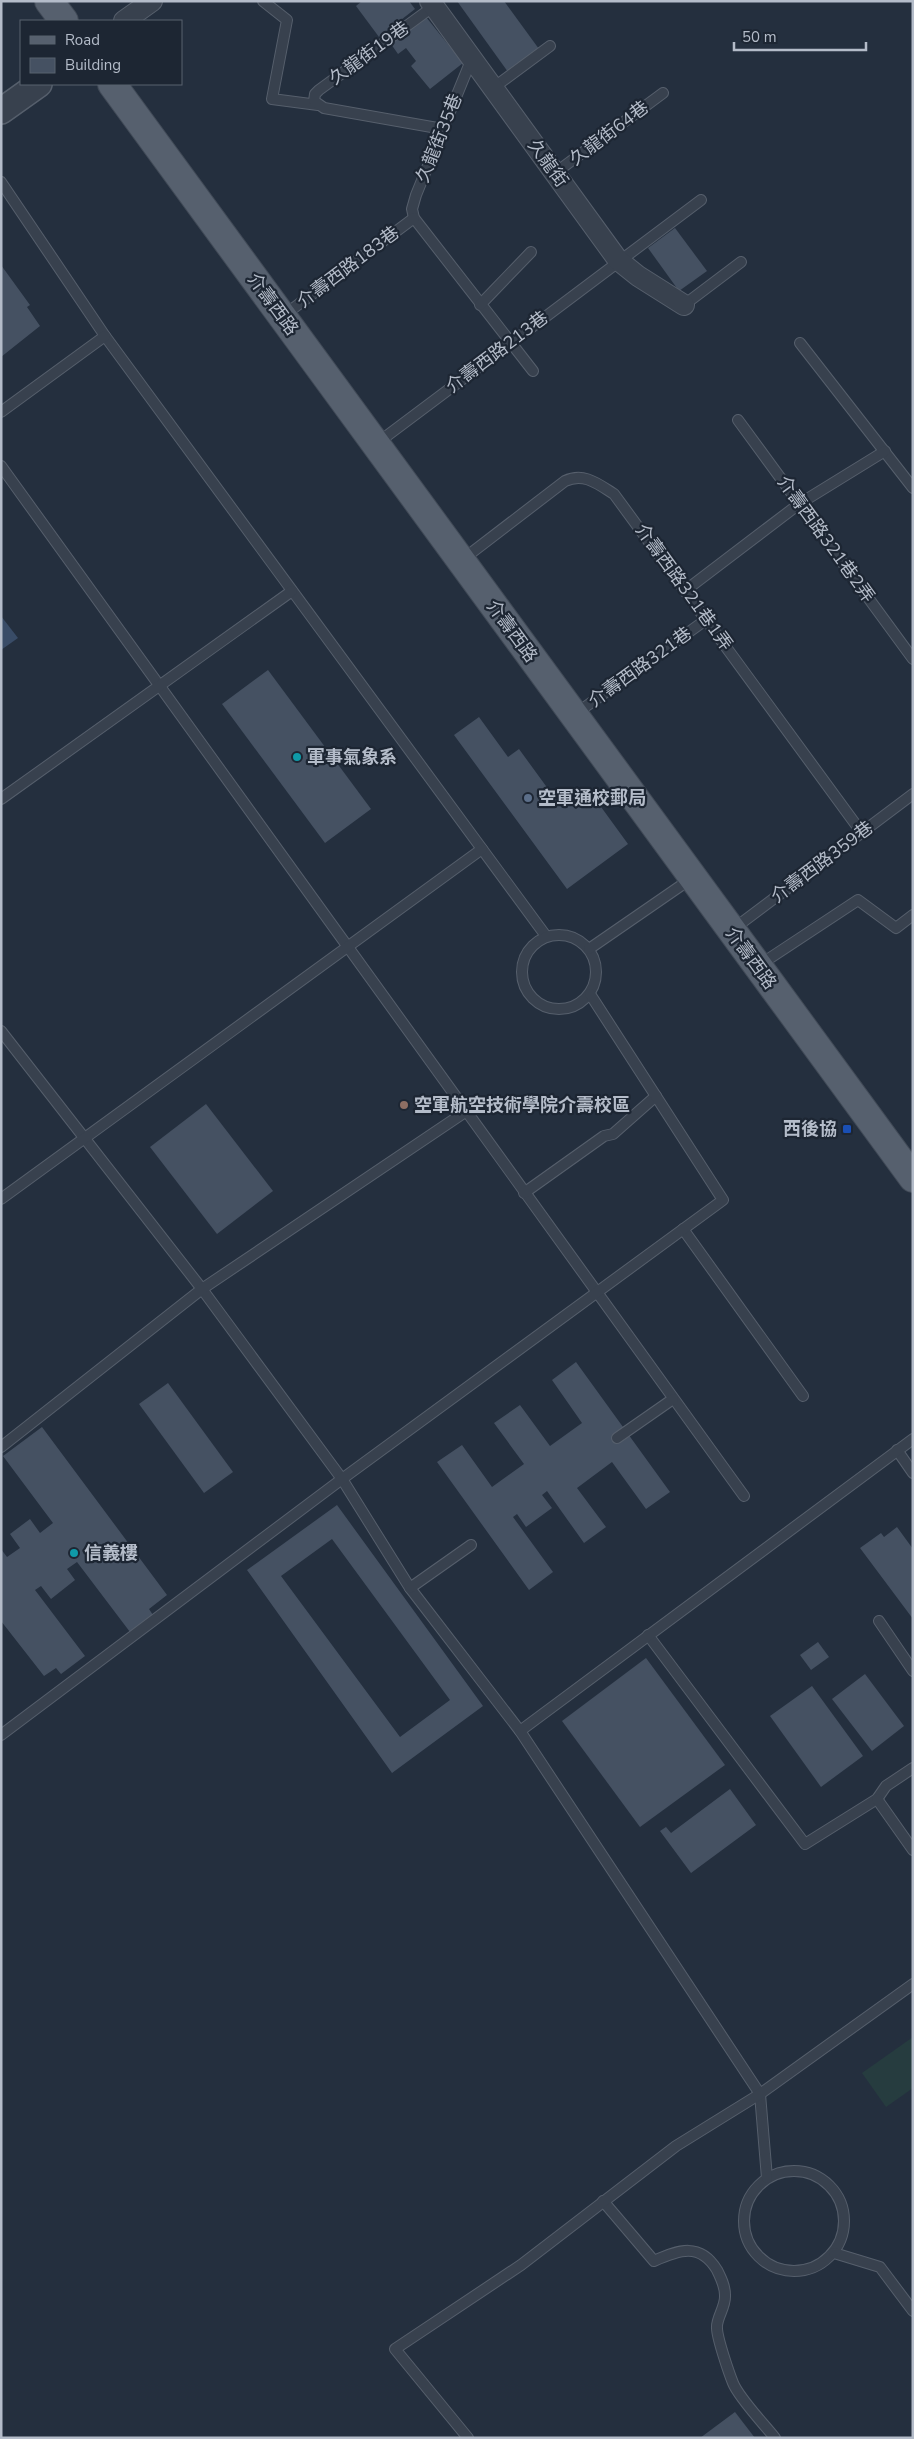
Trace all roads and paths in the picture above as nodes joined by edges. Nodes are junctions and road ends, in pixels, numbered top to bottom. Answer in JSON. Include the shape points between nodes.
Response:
{"nodes":[{"id":1,"x":49,"y":1,"type":"edge"},
{"id":2,"x":152,"y":1,"type":"edge"},
{"id":3,"x":263,"y":1,"type":"edge"},
{"id":4,"x":432,"y":4,"type":"edge"},
{"id":5,"x":63,"y":20,"type":"edge"},
{"id":6,"x":125,"y":20,"type":"edge"},
{"id":7,"x":550,"y":46,"type":"dead end"},
{"id":8,"x":472,"y":58,"type":"junction"},
{"id":9,"x":38,"y":85,"type":"edge"},
{"id":10,"x":113,"y":85,"type":"edge"},
{"id":11,"x":494,"y":88,"type":"junction"},
{"id":12,"x":663,"y":92,"type":"dead end"},
{"id":13,"x":318,"y":105,"type":"junction"},
{"id":14,"x":1,"y":111,"type":"edge"},
{"id":15,"x":443,"y":129,"type":"junction"},
{"id":16,"x":555,"y":173,"type":"junction"},
{"id":17,"x":1,"y":182,"type":"edge"},
{"id":18,"x":701,"y":200,"type":"dead end"},
{"id":19,"x":414,"y":218,"type":"junction"},
{"id":20,"x":531,"y":252,"type":"dead end"},
{"id":21,"x":618,"y":260,"type":"junction"},
{"id":22,"x":741,"y":262,"type":"dead end"},
{"id":23,"x":480,"y":305,"type":"junction"},
{"id":24,"x":684,"y":305,"type":"joint"},
{"id":25,"x":282,"y":317,"type":"junction"},
{"id":26,"x":105,"y":336,"type":"junction"},
{"id":27,"x":510,"y":342,"type":"junction"},
{"id":28,"x":800,"y":343,"type":"dead end"},
{"id":29,"x":533,"y":371,"type":"dead end"},
{"id":30,"x":1,"y":412,"type":"edge"},
{"id":31,"x":738,"y":420,"type":"dead end"},
{"id":32,"x":376,"y":444,"type":"junction"},
{"id":33,"x":885,"y":451,"type":"junction"},
{"id":34,"x":1,"y":466,"type":"edge"},
{"id":35,"x":913,"y":488,"type":"edge"},
{"id":36,"x":799,"y":504,"type":"junction"},
{"id":37,"x":461,"y":561,"type":"junction"},
{"id":38,"x":686,"y":590,"type":"junction"},
{"id":39,"x":292,"y":591,"type":"junction"},
{"id":40,"x":707,"y":619,"type":"junction"},
{"id":41,"x":913,"y":659,"type":"edge"},
{"id":42,"x":160,"y":687,"type":"junction"},
{"id":43,"x":574,"y":715,"type":"junction"},
{"id":44,"x":913,"y":794,"type":"edge"},
{"id":45,"x":1,"y":799,"type":"edge"},
{"id":46,"x":862,"y":833,"type":"junction"},
{"id":47,"x":482,"y":849,"type":"junction"},
{"id":48,"x":692,"y":878,"type":"junction"},
{"id":49,"x":913,"y":915,"type":"edge"},
{"id":50,"x":731,"y":931,"type":"junction"},
{"id":51,"x":546,"y":936,"type":"junction"},
{"id":52,"x":347,"y":948,"type":"junction"},
{"id":53,"x":589,"y":949,"type":"junction"},
{"id":54,"x":757,"y":966,"type":"junction"},
{"id":55,"x":590,"y":994,"type":"junction"},
{"id":56,"x":1,"y":1032,"type":"edge"},
{"id":57,"x":656,"y":1096,"type":"junction"},
{"id":58,"x":465,"y":1112,"type":"junction"},
{"id":59,"x":84,"y":1137,"type":"junction"},
{"id":60,"x":913,"y":1178,"type":"edge"},
{"id":61,"x":524,"y":1192,"type":"junction"},
{"id":62,"x":1,"y":1199,"type":"edge"},
{"id":63,"x":683,"y":1229,"type":"junction"},
{"id":64,"x":202,"y":1289,"type":"junction"},
{"id":65,"x":597,"y":1293,"type":"junction"},
{"id":66,"x":803,"y":1396,"type":"dead end"},
{"id":67,"x":673,"y":1399,"type":"junction"},
{"id":68,"x":617,"y":1438,"type":"dead end"},
{"id":69,"x":913,"y":1439,"type":"edge"},
{"id":70,"x":1,"y":1447,"type":"edge"},
{"id":71,"x":897,"y":1450,"type":"junction"},
{"id":72,"x":913,"y":1473,"type":"edge"},
{"id":73,"x":342,"y":1479,"type":"junction"},
{"id":74,"x":744,"y":1496,"type":"dead end"},
{"id":75,"x":471,"y":1545,"type":"dead end"},
{"id":76,"x":410,"y":1588,"type":"junction"},
{"id":77,"x":879,"y":1622,"type":"dead end"},
{"id":78,"x":648,"y":1635,"type":"junction"},
{"id":79,"x":913,"y":1671,"type":"edge"},
{"id":80,"x":520,"y":1731,"type":"junction"},
{"id":81,"x":1,"y":1735,"type":"edge"},
{"id":82,"x":913,"y":1768,"type":"edge"},
{"id":83,"x":877,"y":1798,"type":"junction"},
{"id":84,"x":913,"y":1850,"type":"edge"},
{"id":85,"x":913,"y":1984,"type":"edge"},
{"id":86,"x":760,"y":2094,"type":"junction"},
{"id":87,"x":767,"y":2178,"type":"junction"},
{"id":88,"x":603,"y":2201,"type":"junction"},
{"id":89,"x":834,"y":2253,"type":"junction"},
{"id":90,"x":913,"y":2312,"type":"edge"},
{"id":91,"x":468,"y":2438,"type":"edge"},
{"id":92,"x":775,"y":2438,"type":"edge"}],
"edges":[{"from":1,"to":5,"type":"main road"},
{"from":2,"to":6,"type":"street"},
{"from":3,"to":13,"type":"lane","name":"久龍街19巷","via":[[287,20],[272,100]]},
{"from":4,"to":8,"type":"street","name":"久龍街"},
{"from":4,"to":13,"type":"lane","name":"久龍街19巷","via":[[319,90],[314,100]]},
{"from":7,"to":11,"type":"lane"},
{"from":8,"to":11,"type":"street","name":"久龍街"},
{"from":8,"to":15,"type":"lane","name":"久龍街35巷"},
{"from":9,"to":14,"type":"street"},
{"from":10,"to":25,"type":"main road","name":"介壽西路"},
{"from":11,"to":16,"type":"street","name":"久龍街"},
{"from":12,"to":16,"type":"lane","name":"久龍街64巷"},
{"from":13,"to":15,"type":"lane","name":"久龍街19巷"},
{"from":15,"to":19,"type":"lane","name":"久龍街35巷","via":[[416,195],[412,209]]},
{"from":16,"to":21,"type":"street","name":"久龍街"},
{"from":17,"to":26,"type":"lane"},
{"from":18,"to":21,"type":"lane","name":"介壽西路213巷"},
{"from":19,"to":23,"type":"lane"},
{"from":19,"to":25,"type":"lane","name":"介壽西路183巷"},
{"from":20,"to":23,"type":"lane"},
{"from":21,"to":24,"type":"street","name":"久龍街"},
{"from":21,"to":27,"type":"lane","name":"介壽西路213巷"},
{"from":22,"to":24,"type":"lane"},
{"from":23,"to":27,"type":"lane"},
{"from":25,"to":32,"type":"main road","name":"介壽西路"},
{"from":26,"to":30,"type":"lane"},
{"from":26,"to":39,"type":"lane"},
{"from":27,"to":29,"type":"lane"},
{"from":27,"to":32,"type":"lane","name":"介壽西路213巷"},
{"from":28,"to":33,"type":"lane"},
{"from":31,"to":36,"type":"lane","name":"介壽西路321巷2弄"},
{"from":32,"to":37,"type":"main road","name":"介壽西路"},
{"from":33,"to":35,"type":"lane"},
{"from":33,"to":36,"type":"lane"},
{"from":34,"to":42,"type":"lane"},
{"from":36,"to":38,"type":"lane"},
{"from":36,"to":41,"type":"lane","name":"介壽西路321巷2弄"},
{"from":37,"to":38,"type":"lane","name":"介壽西路321巷1弄","via":[[565,481],[581,476],[614,494],[624,504]]},
{"from":37,"to":43,"type":"main road","name":"介壽西路"},
{"from":38,"to":40,"type":"lane","name":"介壽西路321巷1弄"},
{"from":39,"to":42,"type":"lane"},
{"from":39,"to":47,"type":"lane"},
{"from":40,"to":43,"type":"lane","name":"介壽西路321巷"},
{"from":40,"to":46,"type":"lane","name":"介壽西路321巷1弄"},
{"from":42,"to":45,"type":"lane"},
{"from":42,"to":52,"type":"lane"},
{"from":43,"to":48,"type":"main road","name":"介壽西路"},
{"from":44,"to":46,"type":"lane","name":"介壽西路359巷"},
{"from":46,"to":50,"type":"lane","name":"介壽西路359巷"},
{"from":47,"to":51,"type":"lane"},
{"from":47,"to":52,"type":"lane"},
{"from":48,"to":50,"type":"main road","name":"介壽西路"},
{"from":48,"to":53,"type":"lane"},
{"from":49,"to":54,"type":"lane","via":[[896,928],[858,900]]},
{"from":50,"to":54,"type":"main road","name":"介壽西路"},
{"from":51,"to":53,"type":"lane","via":[[570,936]]},
{"from":51,"to":55,"type":"lane","via":[[535,942],[524,958],[522,977],[533,1000],[557,1010],[575,1006]]},
{"from":52,"to":58,"type":"lane"},
{"from":52,"to":59,"type":"lane"},
{"from":53,"to":55,"type":"lane","via":[[597,971]]},
{"from":54,"to":60,"type":"main road","name":"介壽西路"},
{"from":55,"to":57,"type":"lane"},
{"from":56,"to":59,"type":"lane"},
{"from":57,"to":61,"type":"lane","via":[[613,1134],[604,1136]]},
{"from":57,"to":63,"type":"lane","via":[[723,1200]]},
{"from":58,"to":61,"type":"lane"},
{"from":58,"to":64,"type":"lane"},
{"from":59,"to":62,"type":"lane"},
{"from":59,"to":64,"type":"lane"},
{"from":61,"to":65,"type":"lane"},
{"from":63,"to":65,"type":"lane"},
{"from":63,"to":66,"type":"lane"},
{"from":64,"to":70,"type":"lane"},
{"from":64,"to":73,"type":"lane"},
{"from":65,"to":67,"type":"lane"},
{"from":65,"to":73,"type":"lane"},
{"from":67,"to":68,"type":"lane"},
{"from":67,"to":74,"type":"lane"},
{"from":69,"to":71,"type":"lane"},
{"from":71,"to":72,"type":"lane"},
{"from":71,"to":78,"type":"lane"},
{"from":73,"to":76,"type":"lane"},
{"from":73,"to":81,"type":"lane"},
{"from":75,"to":76,"type":"lane"},
{"from":76,"to":80,"type":"lane"},
{"from":77,"to":79,"type":"lane"},
{"from":78,"to":80,"type":"lane"},
{"from":78,"to":83,"type":"lane","via":[[805,1844]]},
{"from":80,"to":86,"type":"lane"},
{"from":82,"to":83,"type":"lane","via":[[886,1786]]},
{"from":83,"to":84,"type":"lane"},
{"from":85,"to":86,"type":"lane"},
{"from":86,"to":87,"type":"lane"},
{"from":86,"to":88,"type":"lane","via":[[676,2146]]},
{"from":87,"to":89,"type":"lane","via":[[797,2170],[826,2182],[843,2208],[841,2239]]},
{"from":87,"to":89,"type":"lane","via":[[754,2190],[745,2206],[743,2223],[747,2240],[756,2256],[770,2266],[796,2272],[821,2265]]},
{"from":88,"to":91,"type":"lane","via":[[521,2265],[395,2349]]},
{"from":88,"to":92,"type":"lane","via":[[654,2260],[679,2251],[693,2251],[704,2255],[715,2268],[722,2280],[725,2296],[716,2328],[734,2385]]},
{"from":89,"to":90,"type":"lane","via":[[880,2267]]}]}
